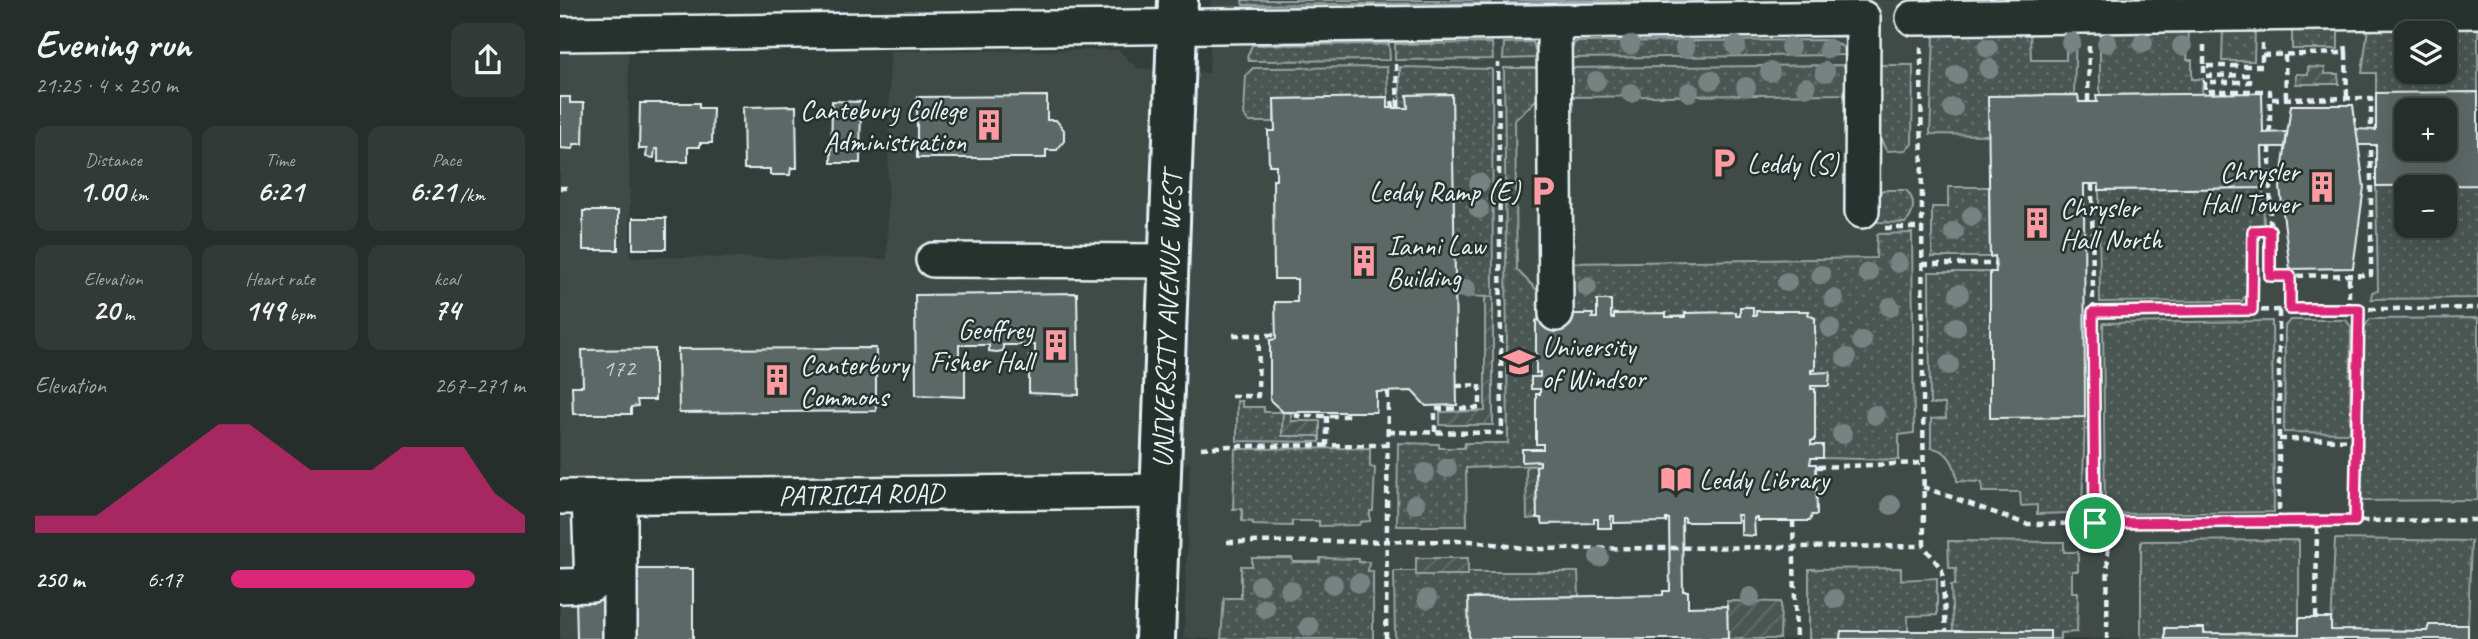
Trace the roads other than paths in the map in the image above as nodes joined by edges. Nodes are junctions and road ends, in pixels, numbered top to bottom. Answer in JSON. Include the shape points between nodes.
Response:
{"nodes":[{"id":1,"x":2410,"y":6,"type":"edge"},
{"id":2,"x":1736,"y":10,"type":"edge"},
{"id":3,"x":2478,"y":11,"type":"edge"},
{"id":4,"x":1177,"y":13,"type":"edge"},
{"id":5,"x":1917,"y":18,"type":"road end"},
{"id":6,"x":1554,"y":22,"type":"junction"},
{"id":7,"x":560,"y":34,"type":"edge"},
{"id":8,"x":1869,"y":219,"type":"road end"},
{"id":9,"x":933,"y":260,"type":"dead end"},
{"id":10,"x":1168,"y":261,"type":"junction"},
{"id":11,"x":1556,"y":314,"type":"dead end"},
{"id":12,"x":1161,"y":491,"type":"junction"},
{"id":13,"x":590,"y":497,"type":"edge"},
{"id":14,"x":560,"y":586,"type":"edge"},
{"id":15,"x":620,"y":639,"type":"edge"},
{"id":16,"x":1155,"y":639,"type":"edge"}],
"edges":[{"from":1,"to":3,"type":"street"},
{"from":1,"to":5,"type":"street"},
{"from":2,"to":6,"type":"street"},
{"from":2,"to":8,"type":"street","via":[[1863,18]]},
{"from":4,"to":6,"type":"street"},
{"from":4,"to":7,"type":"street"},
{"from":4,"to":10,"type":"main road","name":"UNIVERSITY AVENUE WEST"},
{"from":6,"to":11,"type":"street"},
{"from":9,"to":10,"type":"street"},
{"from":10,"to":12,"type":"main road","name":"UNIVERSITY AVENUE WEST"},
{"from":12,"to":13,"type":"street","name":"PATRICIA ROAD"},
{"from":12,"to":16,"type":"main road","name":"UNIVERSITY AVENUE WEST"},
{"from":13,"to":14,"type":"street","via":[[592,585]]},
{"from":13,"to":15,"type":"street"}]}
